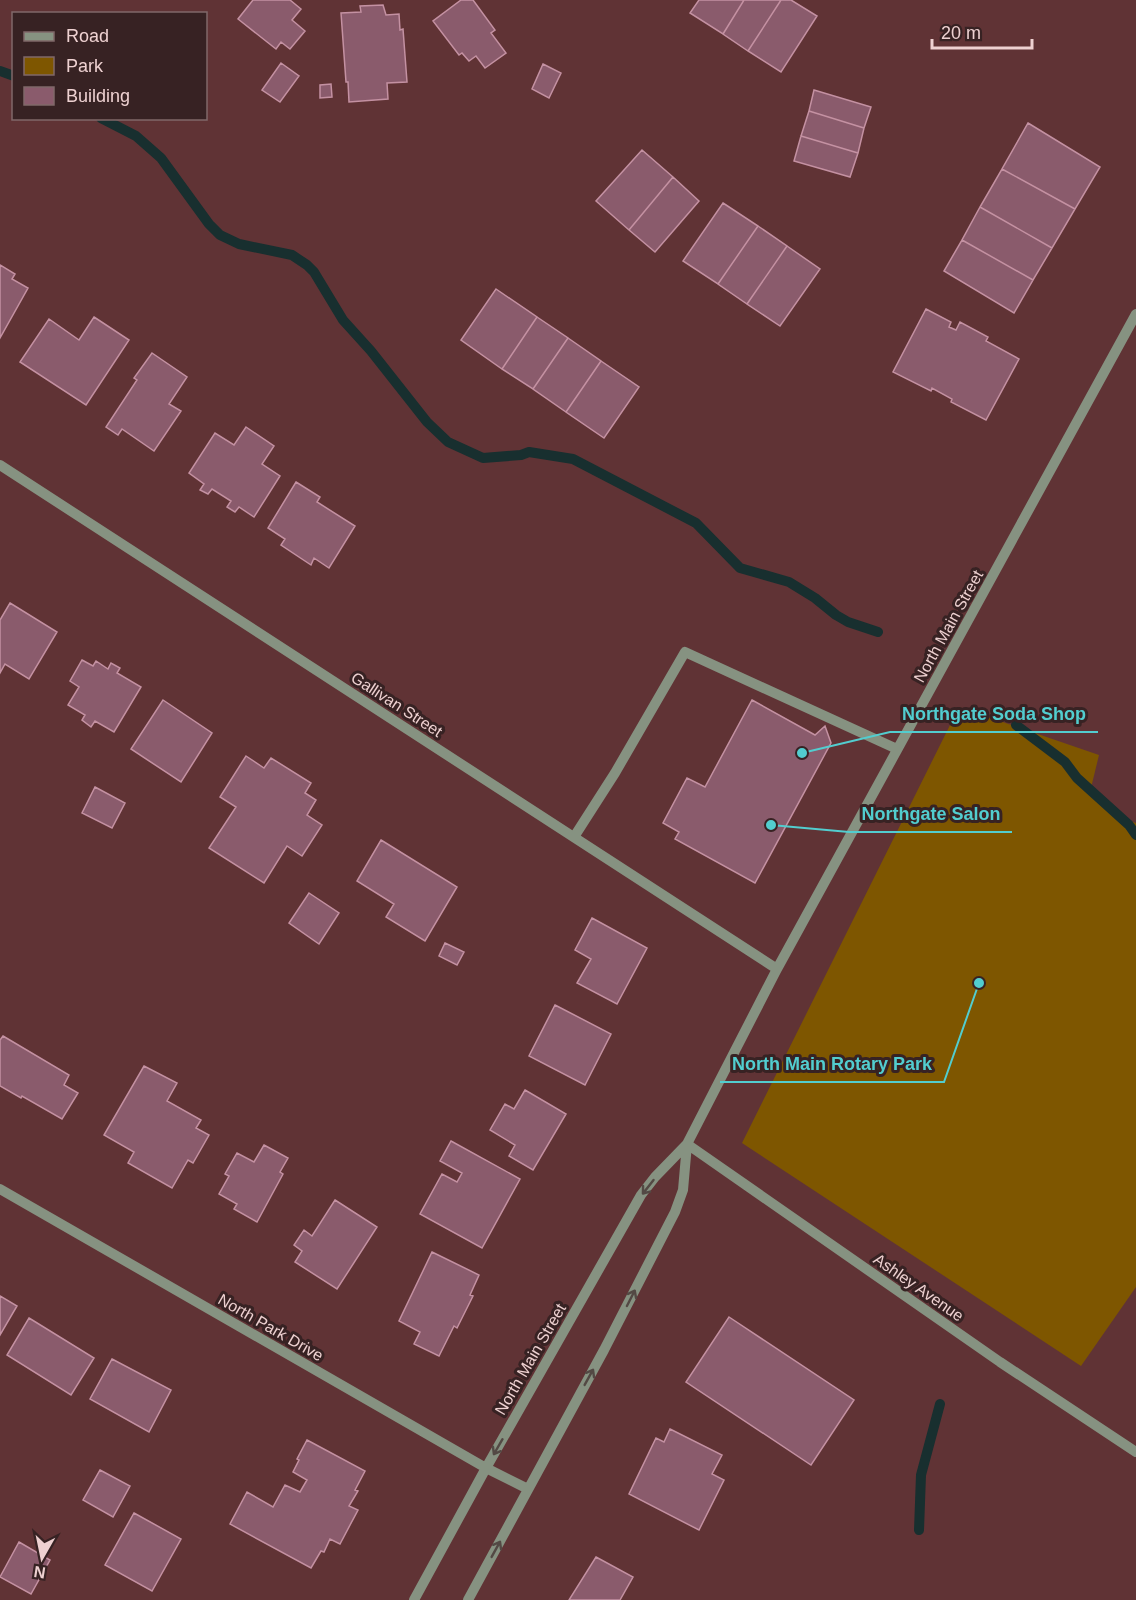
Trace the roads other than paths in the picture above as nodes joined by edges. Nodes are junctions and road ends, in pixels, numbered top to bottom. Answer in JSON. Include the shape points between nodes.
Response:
{"nodes":[{"id":1,"x":1135,"y":320,"type":"edge"},
{"id":2,"x":0,"y":465,"type":"edge"},
{"id":3,"x":897,"y":749,"type":"junction"},
{"id":4,"x":574,"y":837,"type":"junction"},
{"id":5,"x":777,"y":969,"type":"junction"},
{"id":6,"x":687,"y":1144,"type":"junction"},
{"id":7,"x":0,"y":1189,"type":"edge"},
{"id":8,"x":1136,"y":1452,"type":"edge"},
{"id":9,"x":486,"y":1468,"type":"junction"},
{"id":10,"x":528,"y":1489,"type":"junction"},
{"id":11,"x":414,"y":1600,"type":"edge"},
{"id":12,"x":468,"y":1600,"type":"edge"}],
"edges":[{"from":1,"to":3,"type":"street","name":"North Main Street"},
{"from":2,"to":4,"type":"street","name":"Gallivan Street"},
{"from":3,"to":4,"type":"street","via":[[685,652]]},
{"from":3,"to":5,"type":"street","name":"North Main Street"},
{"from":4,"to":5,"type":"street","name":"Gallivan Street"},
{"from":5,"to":6,"type":"street","name":"North Main Street"},
{"from":6,"to":8,"type":"street","name":"Ashley Avenue"},
{"from":6,"to":9,"type":"street","name":"North Main Street","one_way":true,"via":[[641,1195]]},
{"from":10,"to":6,"type":"street","name":"North Main Street","one_way":true,"via":[[675,1212],[683,1190]]},
{"from":7,"to":9,"type":"street","name":"North Park Drive"},
{"from":9,"to":10,"type":"street","name":"North Park Drive"},
{"from":9,"to":11,"type":"street","name":"North Main Street"},
{"from":12,"to":10,"type":"street","name":"North Main Street","one_way":true}]}
